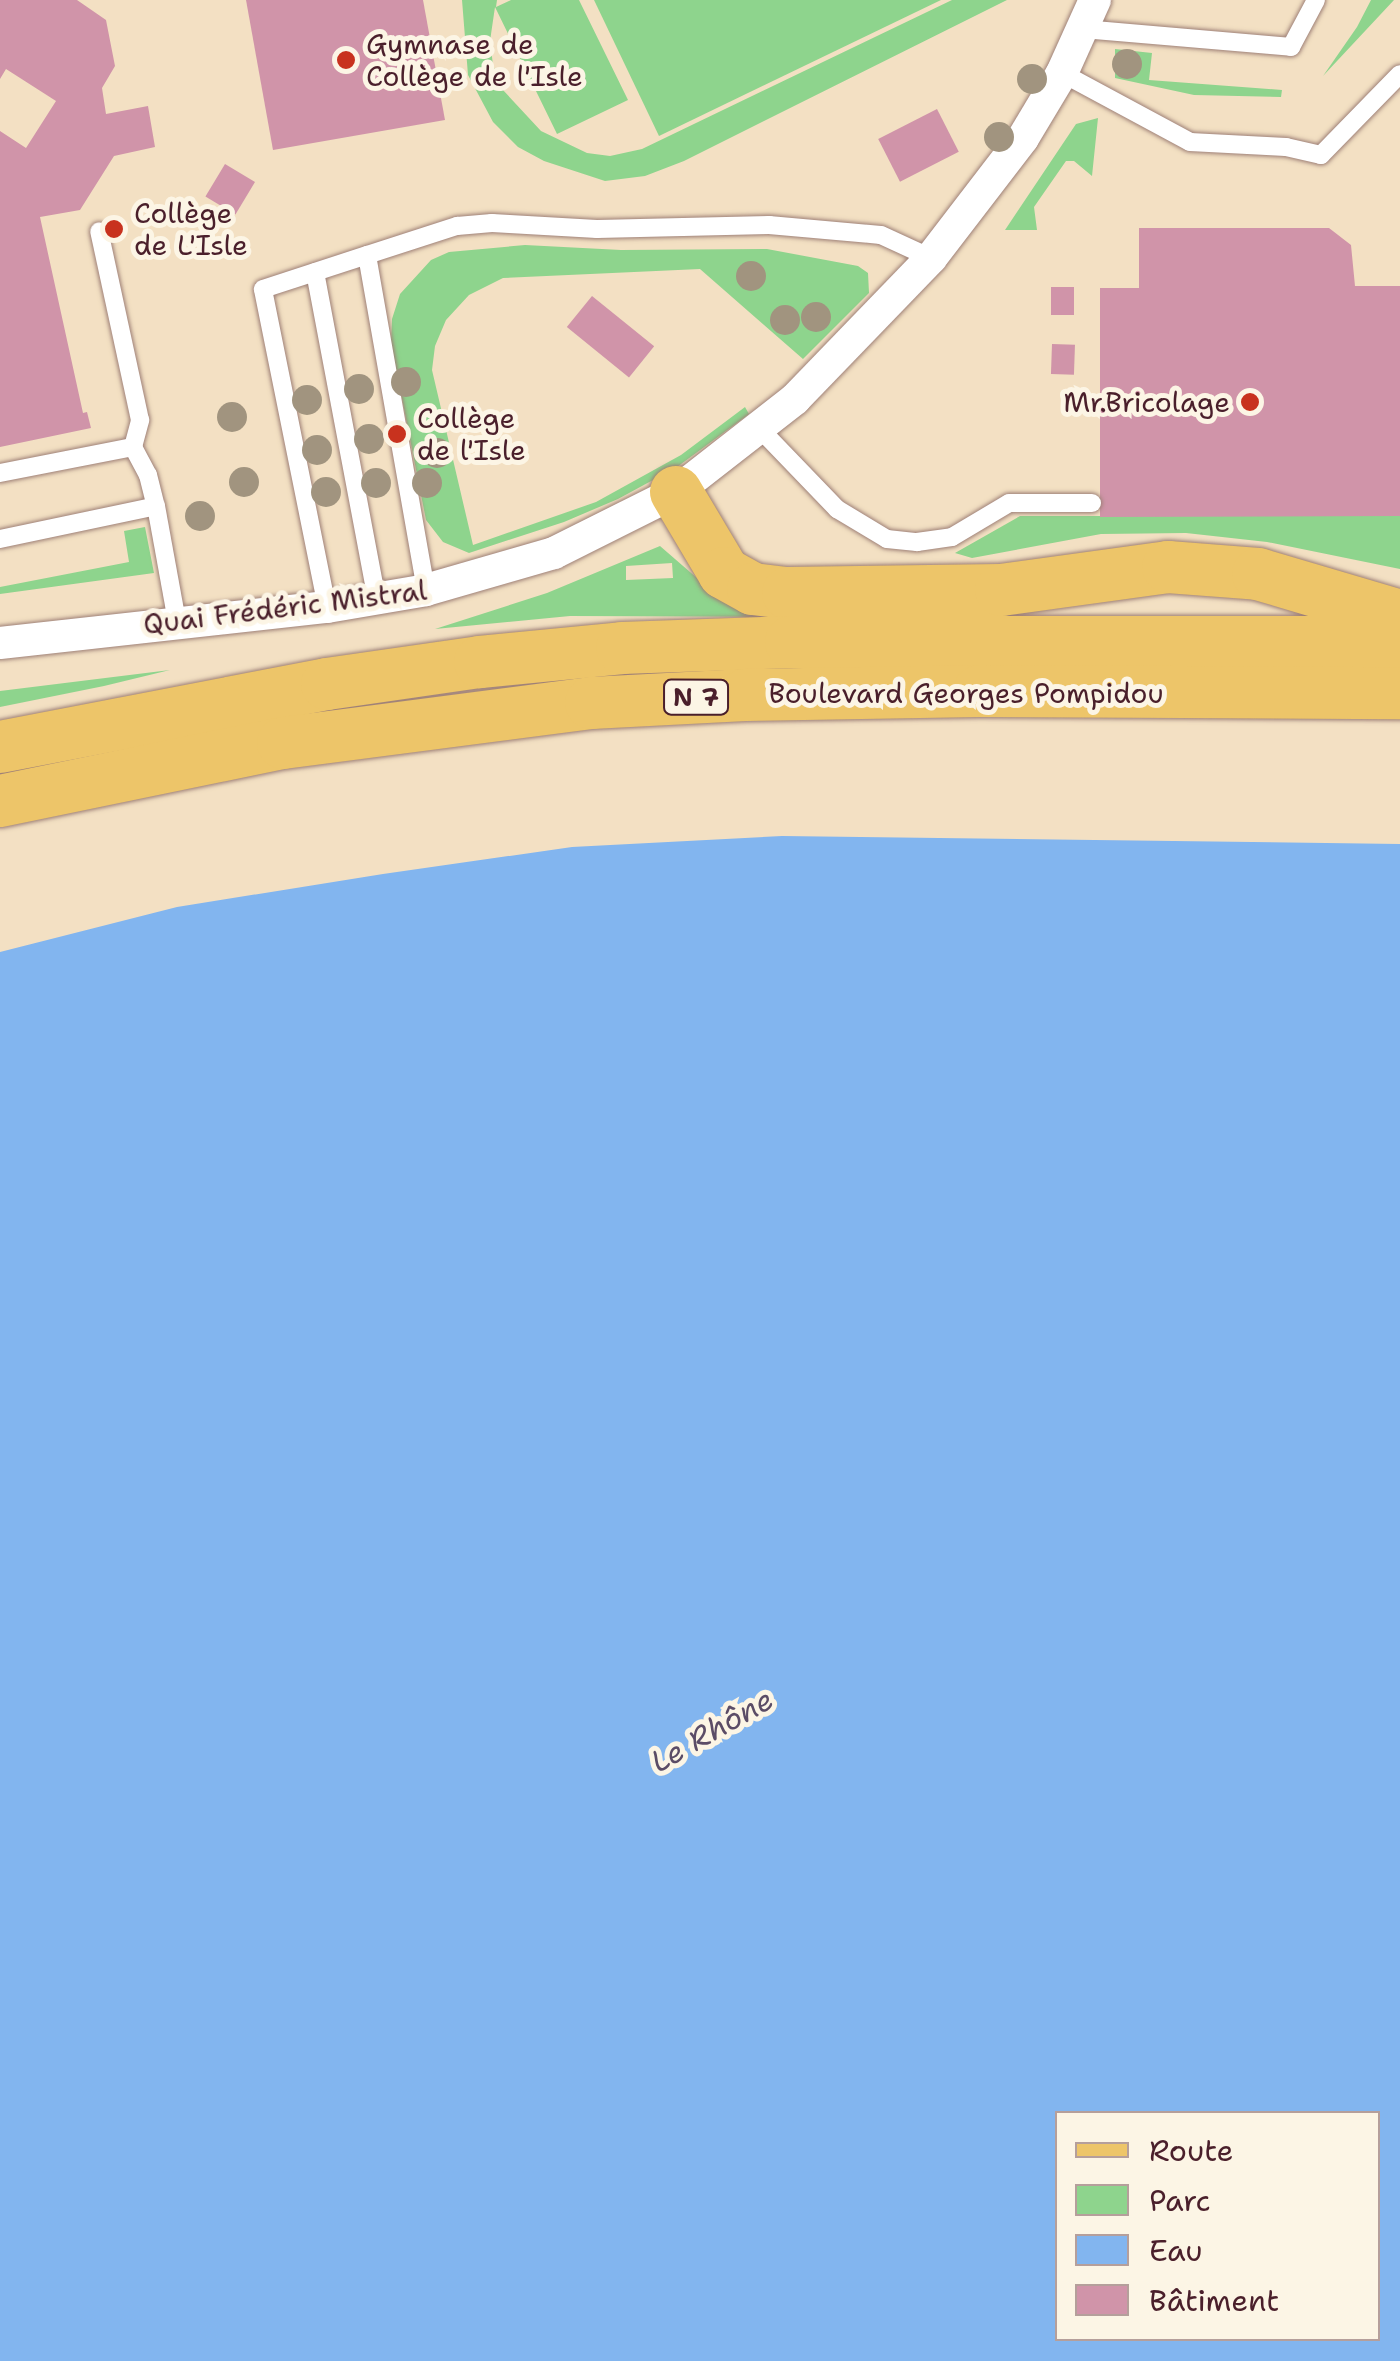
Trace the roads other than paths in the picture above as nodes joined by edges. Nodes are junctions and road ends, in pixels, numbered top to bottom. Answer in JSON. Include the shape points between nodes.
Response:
{"nodes":[{"id":1,"x":1316,"y":0,"type":"edge"},
{"id":2,"x":1089,"y":14,"type":"edge"},
{"id":3,"x":1062,"y":73,"type":"junction"},
{"id":4,"x":1400,"y":74,"type":"edge"},
{"id":5,"x":100,"y":230,"type":"dead end"},
{"id":6,"x":367,"y":255,"type":"junction"},
{"id":7,"x":932,"y":258,"type":"junction"},
{"id":8,"x":314,"y":272,"type":"junction"},
{"id":9,"x":761,"y":430,"type":"junction"},
{"id":10,"x":133,"y":448,"type":"junction"},
{"id":11,"x":0,"y":472,"type":"edge"},
{"id":12,"x":676,"y":492,"type":"junction"},
{"id":13,"x":1092,"y":504,"type":"dead end"},
{"id":14,"x":156,"y":506,"type":"junction"},
{"id":15,"x":0,"y":539,"type":"edge"},
{"id":16,"x":426,"y":590,"type":"junction"},
{"id":17,"x":377,"y":600,"type":"junction"},
{"id":18,"x":326,"y":607,"type":"junction"},
{"id":19,"x":1400,"y":616,"type":"edge"},
{"id":20,"x":177,"y":622,"type":"junction"},
{"id":21,"x":1400,"y":642,"type":"edge"},
{"id":22,"x":0,"y":643,"type":"edge"},
{"id":23,"x":1400,"y":693,"type":"edge"},
{"id":24,"x":0,"y":747,"type":"edge"},
{"id":25,"x":0,"y":801,"type":"edge"}],
"edges":[{"from":1,"to":2,"type":"lane","via":[[1291,47]]},
{"from":2,"to":3,"type":"street","name":"Quai Frédéric Mistral"},
{"from":3,"to":4,"type":"lane","via":[[1190,142],[1321,155]]},
{"from":3,"to":7,"type":"street","name":"Quai Frédéric Mistral","via":[[1006,162]]},
{"from":5,"to":10,"type":"lane","via":[[140,420]]},
{"from":6,"to":7,"type":"lane","via":[[457,226],[768,224],[882,235]]},
{"from":6,"to":8,"type":"lane"},
{"from":6,"to":16,"type":"lane"},
{"from":7,"to":9,"type":"street","name":"Quai Frédéric Mistral"},
{"from":8,"to":17,"type":"lane"},
{"from":8,"to":18,"type":"lane","via":[[262,289]]},
{"from":9,"to":12,"type":"street","name":"Quai Frédéric Mistral"},
{"from":9,"to":13,"type":"lane","via":[[837,509],[887,539],[952,537],[1009,503]]},
{"from":10,"to":11,"type":"lane"},
{"from":10,"to":14,"type":"lane"},
{"from":12,"to":16,"type":"street","name":"Quai Frédéric Mistral","via":[[554,554]]},
{"from":12,"to":19,"type":"main road","via":[[724,573],[753,589],[1001,590],[1168,566],[1258,574]]},
{"from":14,"to":15,"type":"lane"},
{"from":14,"to":20,"type":"lane"},
{"from":16,"to":17,"type":"street","name":"Quai Frédéric Mistral"},
{"from":17,"to":18,"type":"street","name":"Quai Frédéric Mistral"},
{"from":18,"to":20,"type":"street","name":"Quai Frédéric Mistral"},
{"from":20,"to":22,"type":"street","name":"Quai Frédéric Mistral"},
{"from":21,"to":24,"type":"main road","name":"Boulevard Georges Pompidou","number":"N 7","via":[[622,648],[326,684]]},
{"from":23,"to":25,"type":"main road","name":"Boulevard Georges Pompidou","number":"N 7","via":[[978,691],[592,703],[283,743]]}]}
